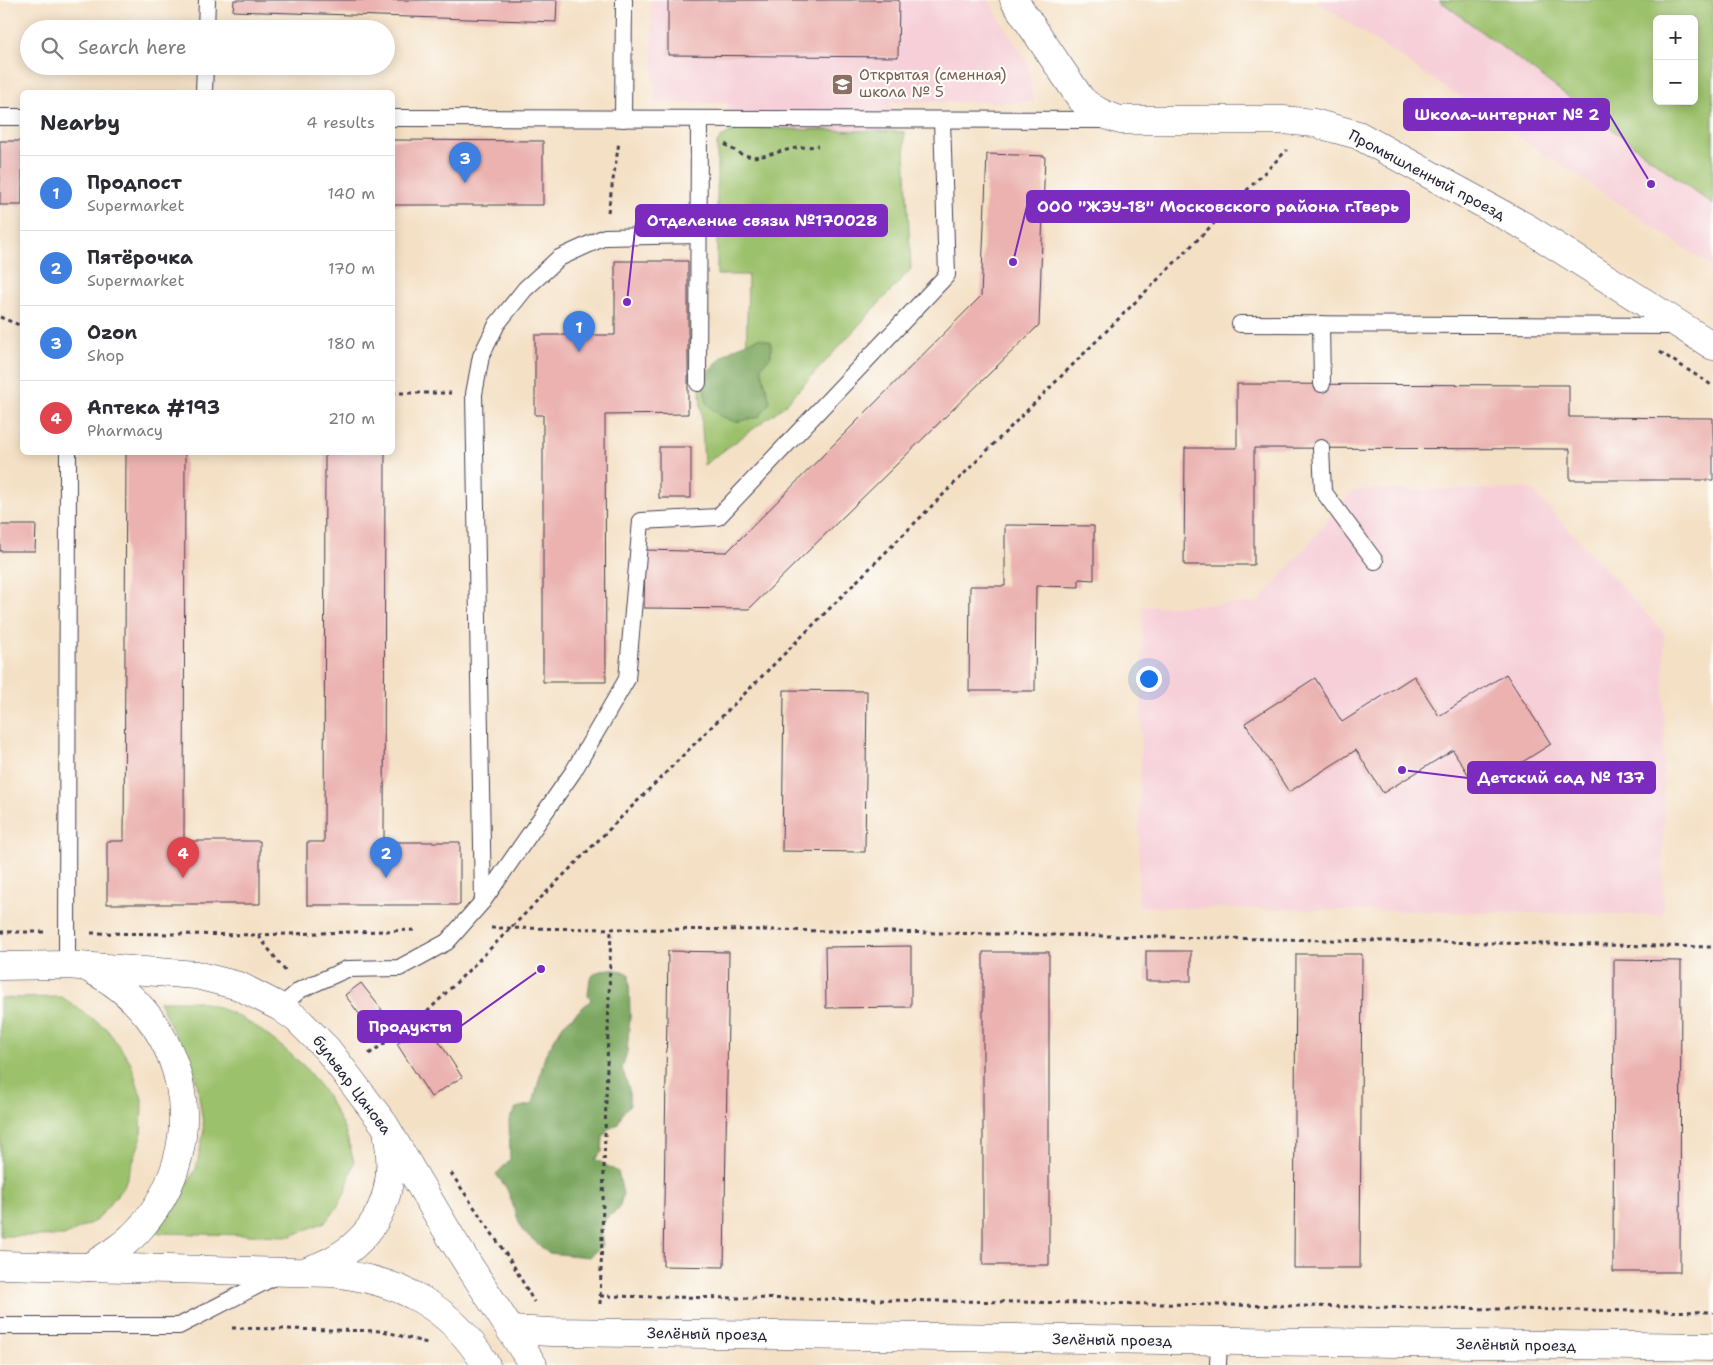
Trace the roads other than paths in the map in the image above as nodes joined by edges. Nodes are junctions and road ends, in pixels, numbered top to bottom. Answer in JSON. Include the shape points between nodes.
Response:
{"nodes":[{"id":1,"x":207,"y":0,"type":"edge"},
{"id":2,"x":624,"y":0,"type":"edge"},
{"id":3,"x":1014,"y":0,"type":"edge"},
{"id":4,"x":206,"y":20,"type":"edge"},
{"id":5,"x":205,"y":75,"type":"edge"},
{"id":6,"x":204,"y":90,"type":"edge"},
{"id":7,"x":0,"y":117,"type":"edge"},
{"id":8,"x":20,"y":118,"type":"edge"},
{"id":9,"x":395,"y":118,"type":"edge"},
{"id":10,"x":623,"y":119,"type":"junction"},
{"id":11,"x":699,"y":119,"type":"junction"},
{"id":12,"x":942,"y":120,"type":"junction"},
{"id":13,"x":1120,"y":120,"type":"junction"},
{"id":14,"x":698,"y":235,"type":"junction"},
{"id":15,"x":1240,"y":324,"type":"dead end"},
{"id":16,"x":1321,"y":324,"type":"junction"},
{"id":17,"x":1682,"y":326,"type":"junction"},
{"id":18,"x":1713,"y":346,"type":"edge"},
{"id":19,"x":698,"y":382,"type":"dead end"},
{"id":20,"x":1322,"y":384,"type":"dead end"},
{"id":21,"x":1321,"y":448,"type":"dead end"},
{"id":22,"x":68,"y":455,"type":"edge"},
{"id":23,"x":1375,"y":560,"type":"dead end"},
{"id":24,"x":483,"y":901,"type":"junction"},
{"id":25,"x":0,"y":966,"type":"edge"},
{"id":26,"x":77,"y":966,"type":"junction"},
{"id":27,"x":290,"y":999,"type":"junction"},
{"id":28,"x":384,"y":1124,"type":"junction"},
{"id":29,"x":0,"y":1265,"type":"edge"},
{"id":30,"x":89,"y":1267,"type":"junction"},
{"id":31,"x":282,"y":1273,"type":"junction"},
{"id":32,"x":0,"y":1326,"type":"edge"},
{"id":33,"x":510,"y":1330,"type":"junction"},
{"id":34,"x":1713,"y":1347,"type":"edge"},
{"id":35,"x":1219,"y":1353,"type":"edge"},
{"id":36,"x":481,"y":1356,"type":"edge"},
{"id":37,"x":533,"y":1365,"type":"edge"}],
"edges":[{"from":1,"to":4,"type":"lane"},
{"from":2,"to":10,"type":"lane"},
{"from":3,"to":13,"type":"street","name":"Промышленный проезд","via":[[1081,99],[1102,114]]},
{"from":5,"to":6,"type":"lane"},
{"from":7,"to":8,"type":"lane"},
{"from":9,"to":10,"type":"lane"},
{"from":10,"to":11,"type":"lane"},
{"from":11,"to":12,"type":"lane"},
{"from":11,"to":14,"type":"lane"},
{"from":12,"to":13,"type":"lane"},
{"from":12,"to":24,"type":"lane","via":[[947,275],[718,517],[641,521],[627,679],[572,772]]},
{"from":13,"to":17,"type":"street","name":"Промышленный проезд","via":[[1272,119],[1314,123],[1347,132],[1378,145],[1529,229]]},
{"from":14,"to":19,"type":"lane"},
{"from":14,"to":24,"type":"lane","via":[[604,236],[559,258],[525,289],[497,324],[481,356],[474,394]]},
{"from":15,"to":16,"type":"lane"},
{"from":16,"to":17,"type":"lane"},
{"from":16,"to":20,"type":"lane"},
{"from":17,"to":18,"type":"street","name":"Промышленный проезд"},
{"from":21,"to":23,"type":"lane","via":[[1323,491]]},
{"from":22,"to":26,"type":"lane","via":[[67,933]]},
{"from":24,"to":27,"type":"lane","via":[[446,942],[399,968],[347,969]]},
{"from":25,"to":26,"type":"street","name":"бульвар Цанова"},
{"from":26,"to":27,"type":"street","name":"бульвар Цанова","via":[[196,975]]},
{"from":26,"to":30,"type":"street","via":[[116,984],[152,1020],[175,1066],[183,1116],[180,1150],[162,1198],[131,1238]]},
{"from":27,"to":28,"type":"street","name":"бульвар Цанова","via":[[308,1029]]},
{"from":28,"to":31,"type":"street","via":[[391,1160],[389,1185],[382,1209],[369,1230],[352,1248],[330,1262],[307,1270]]},
{"from":28,"to":33,"type":"street","name":"бульвар Цанова"},
{"from":29,"to":30,"type":"street"},
{"from":30,"to":31,"type":"street"},
{"from":31,"to":32,"type":"lane","via":[[179,1326]]},
{"from":31,"to":36,"type":"street","via":[[345,1274],[394,1286],[439,1311]]},
{"from":33,"to":35,"type":"street","name":"Зелёный проезд"},
{"from":33,"to":37,"type":"street"},
{"from":34,"to":35,"type":"street","name":"Зелёный проезд"}]}
